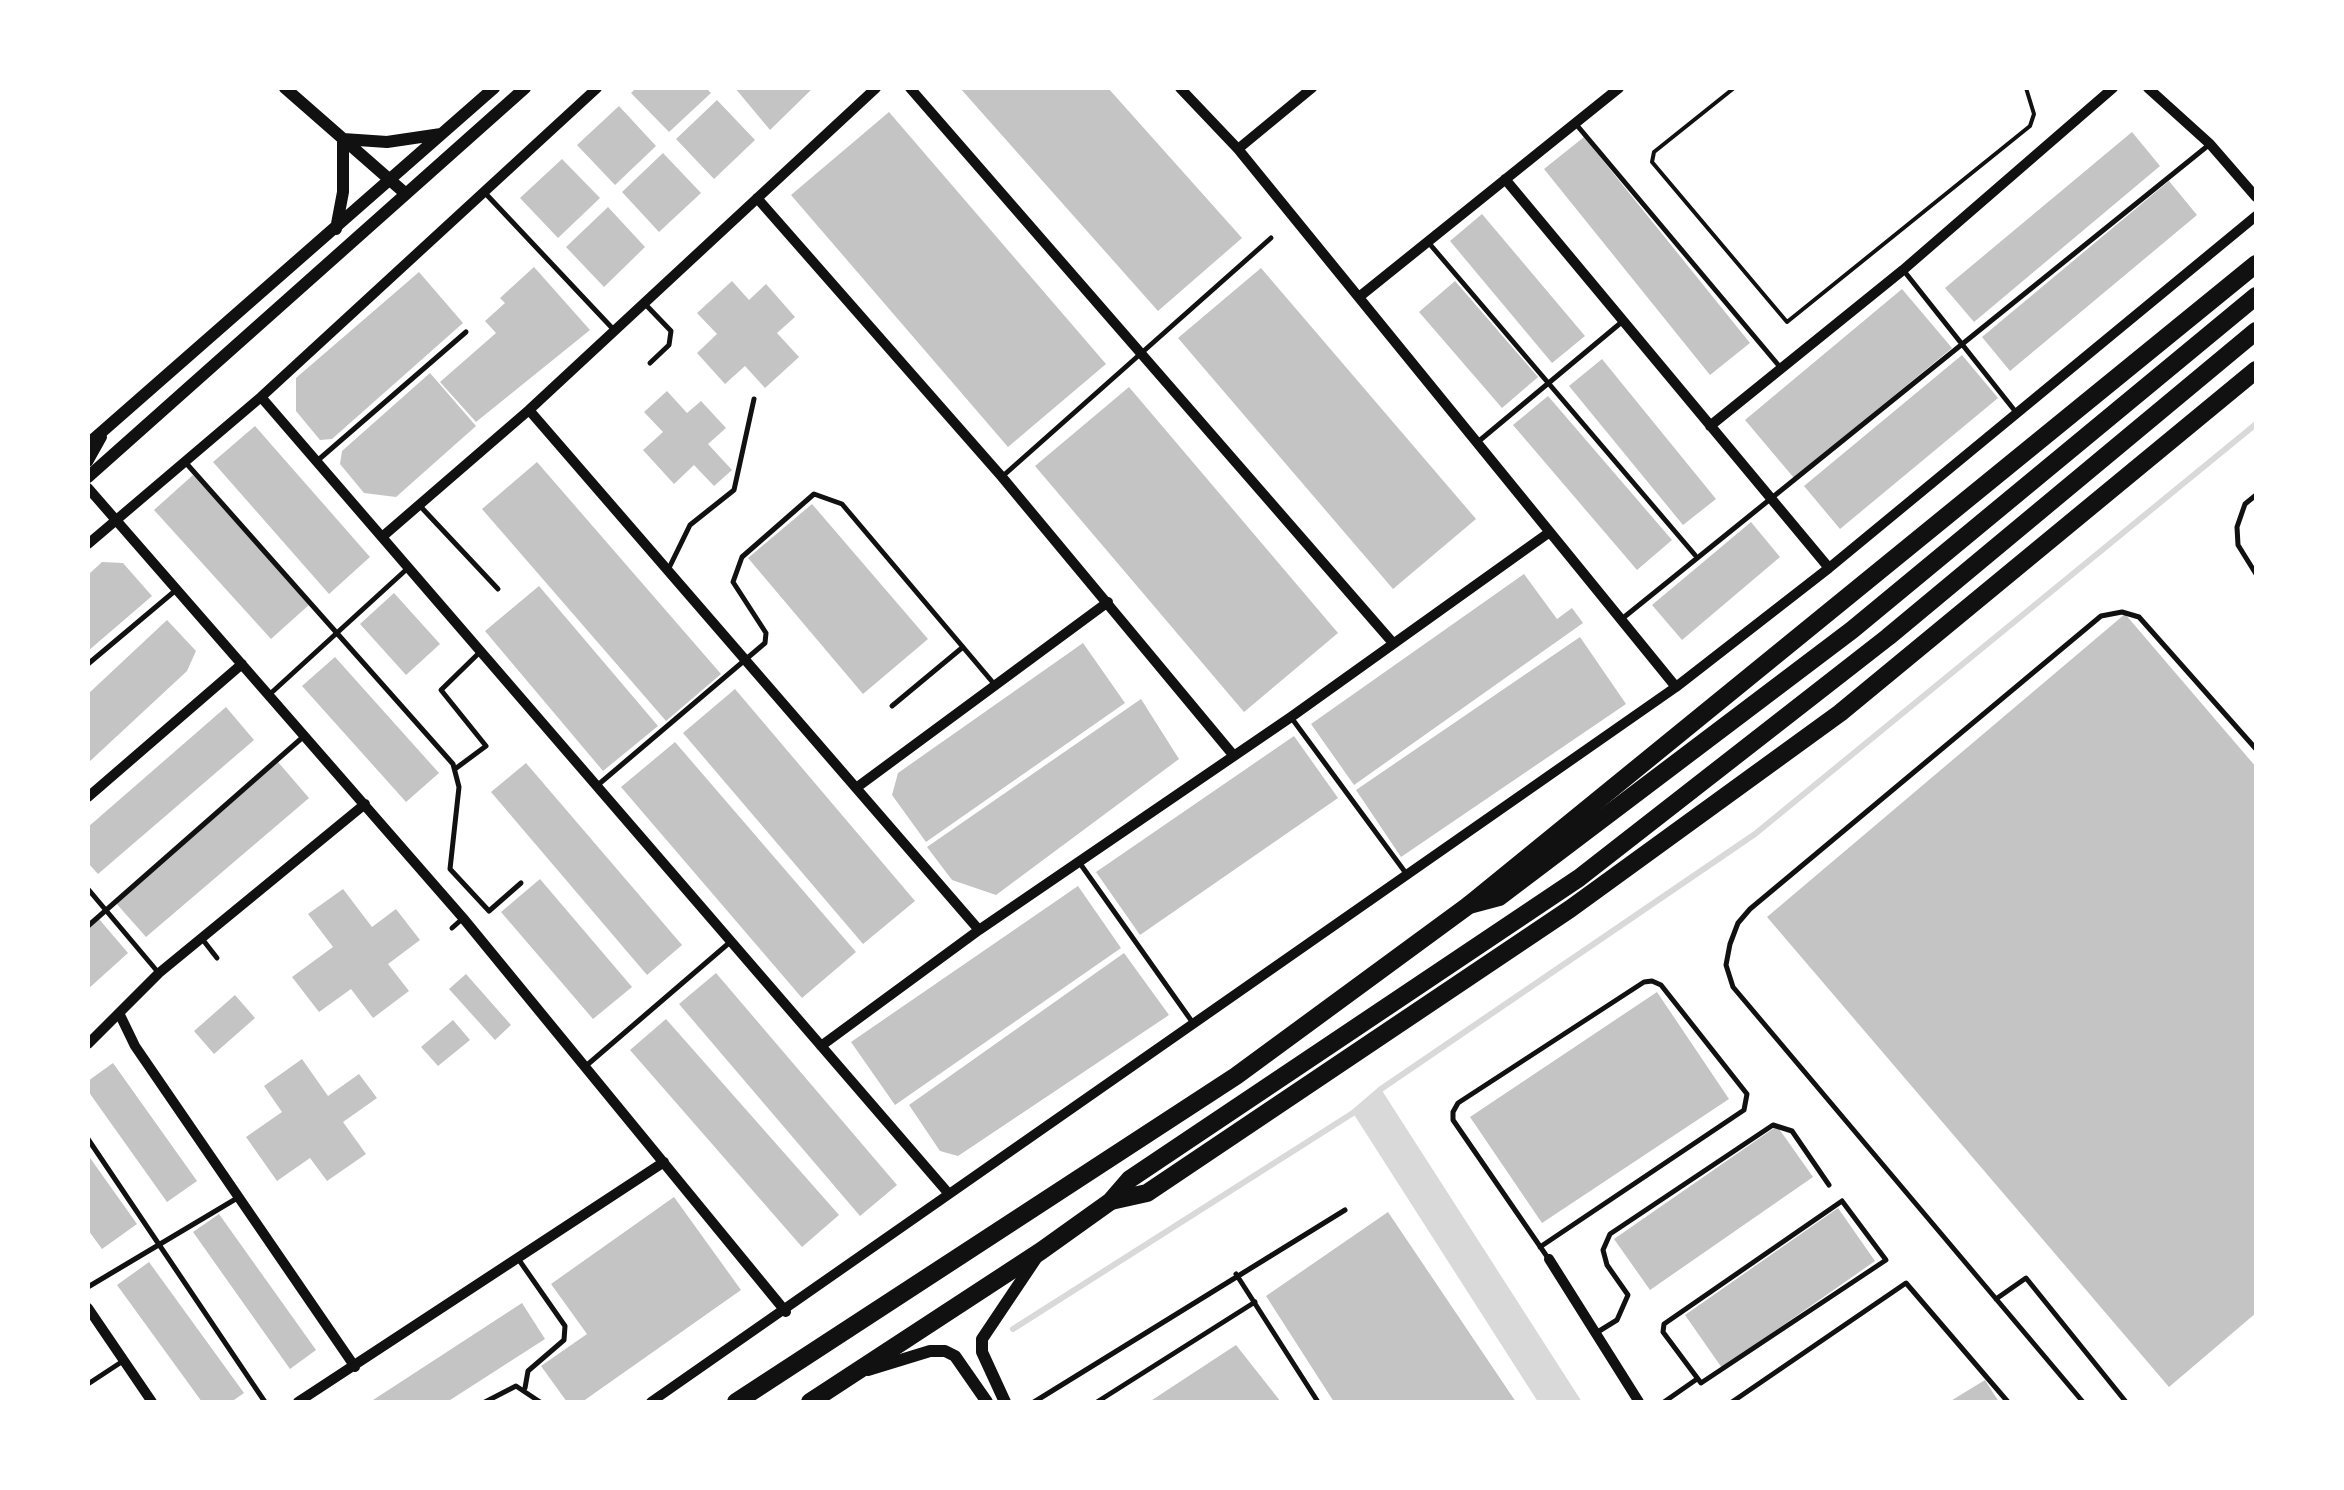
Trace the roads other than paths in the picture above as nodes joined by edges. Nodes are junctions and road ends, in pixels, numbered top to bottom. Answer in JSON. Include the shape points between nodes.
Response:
{"nodes":[{"id":1,"x":285,"y":88,"type":"edge"},
{"id":2,"x":494,"y":88,"type":"edge"},
{"id":3,"x":525,"y":88,"type":"edge"},
{"id":4,"x":597,"y":88,"type":"edge"},
{"id":5,"x":876,"y":88,"type":"edge"},
{"id":6,"x":910,"y":88,"type":"edge"},
{"id":7,"x":1180,"y":88,"type":"edge"},
{"id":8,"x":1312,"y":88,"type":"edge"},
{"id":9,"x":1620,"y":88,"type":"edge"},
{"id":10,"x":2113,"y":88,"type":"edge"},
{"id":11,"x":2148,"y":88,"type":"edge"},
{"id":12,"x":1605,"y":92,"type":"edge"},
{"id":13,"x":1575,"y":123,"type":"junction"},
{"id":14,"x":444,"y":134,"type":"junction"},
{"id":15,"x":343,"y":140,"type":"junction"},
{"id":16,"x":2210,"y":144,"type":"junction"},
{"id":17,"x":1238,"y":149,"type":"junction"},
{"id":18,"x":1505,"y":179,"type":"junction"},
{"id":19,"x":390,"y":180,"type":"junction"},
{"id":20,"x":484,"y":192,"type":"junction"},
{"id":21,"x":406,"y":194,"type":"junction"},
{"id":22,"x":2256,"y":196,"type":"edge"},
{"id":23,"x":757,"y":198,"type":"junction"},
{"id":24,"x":2256,"y":216,"type":"edge"},
{"id":25,"x":336,"y":229,"type":"junction"},
{"id":26,"x":1271,"y":238,"type":"dead end"},
{"id":27,"x":1428,"y":242,"type":"junction"},
{"id":28,"x":2256,"y":264,"type":"edge"},
{"id":29,"x":1903,"y":270,"type":"junction"},
{"id":30,"x":2256,"y":296,"type":"edge"},
{"id":31,"x":1359,"y":297,"type":"junction"},
{"id":32,"x":644,"y":303,"type":"junction"},
{"id":33,"x":1623,"y":321,"type":"junction"},
{"id":34,"x":614,"y":330,"type":"junction"},
{"id":35,"x":2256,"y":331,"type":"edge"},
{"id":36,"x":466,"y":332,"type":"dead end"},
{"id":37,"x":1965,"y":346,"type":"junction"},
{"id":38,"x":1139,"y":356,"type":"junction"},
{"id":39,"x":650,"y":364,"type":"dead end"},
{"id":40,"x":1782,"y":369,"type":"junction"},
{"id":41,"x":2256,"y":370,"type":"edge"},
{"id":42,"x":1548,"y":384,"type":"junction"},
{"id":43,"x":260,"y":397,"type":"junction"},
{"id":44,"x":754,"y":398,"type":"dead end"},
{"id":45,"x":529,"y":410,"type":"junction"},
{"id":46,"x":2017,"y":414,"type":"junction"},
{"id":47,"x":1710,"y":426,"type":"junction"},
{"id":48,"x":108,"y":428,"type":"junction"},
{"id":49,"x":88,"y":444,"type":"edge"},
{"id":50,"x":1476,"y":444,"type":"junction"},
{"id":51,"x":88,"y":462,"type":"edge"},
{"id":52,"x":186,"y":462,"type":"junction"},
{"id":53,"x":316,"y":462,"type":"junction"},
{"id":54,"x":88,"y":477,"type":"edge"},
{"id":55,"x":1002,"y":477,"type":"junction"},
{"id":56,"x":88,"y":488,"type":"edge"},
{"id":57,"x":2256,"y":495,"type":"edge"},
{"id":58,"x":1770,"y":498,"type":"junction"},
{"id":59,"x":419,"y":505,"type":"junction"},
{"id":60,"x":115,"y":521,"type":"junction"},
{"id":61,"x":1547,"y":534,"type":"junction"},
{"id":62,"x":382,"y":537,"type":"junction"},
{"id":63,"x":88,"y":544,"type":"edge"},
{"id":64,"x":1695,"y":556,"type":"junction"},
{"id":65,"x":408,"y":568,"type":"junction"},
{"id":66,"x":1830,"y":568,"type":"junction"},
{"id":67,"x":668,"y":570,"type":"junction"},
{"id":68,"x":2256,"y":574,"type":"edge"},
{"id":69,"x":498,"y":589,"type":"dead end"},
{"id":70,"x":176,"y":590,"type":"junction"},
{"id":71,"x":1108,"y":602,"type":"junction"},
{"id":72,"x":1621,"y":620,"type":"junction"},
{"id":73,"x":337,"y":634,"type":"junction"},
{"id":74,"x":1393,"y":642,"type":"junction"},
{"id":75,"x":963,"y":647,"type":"junction"},
{"id":76,"x":480,"y":652,"type":"junction"},
{"id":77,"x":746,"y":662,"type":"junction"},
{"id":78,"x":88,"y":664,"type":"edge"},
{"id":79,"x":242,"y":664,"type":"junction"},
{"id":80,"x":994,"y":684,"type":"junction"},
{"id":81,"x":1676,"y":686,"type":"junction"},
{"id":82,"x":270,"y":694,"type":"junction"},
{"id":83,"x":892,"y":706,"type":"dead end"},
{"id":84,"x":1291,"y":717,"type":"junction"},
{"id":85,"x":306,"y":734,"type":"junction"},
{"id":86,"x":2256,"y":749,"type":"edge"},
{"id":87,"x":1234,"y":756,"type":"junction"},
{"id":88,"x":455,"y":769,"type":"junction"},
{"id":89,"x":596,"y":786,"type":"junction"},
{"id":90,"x":856,"y":788,"type":"junction"},
{"id":91,"x":88,"y":797,"type":"edge"},
{"id":92,"x":365,"y":804,"type":"junction"},
{"id":93,"x":1079,"y":862,"type":"junction"},
{"id":94,"x":1408,"y":876,"type":"junction"},
{"id":95,"x":520,"y":883,"type":"dead end"},
{"id":96,"x":88,"y":888,"type":"edge"},
{"id":97,"x":1469,"y":905,"type":"junction"},
{"id":98,"x":106,"y":910,"type":"junction"},
{"id":99,"x":463,"y":918,"type":"junction"},
{"id":100,"x":88,"y":926,"type":"edge"},
{"id":101,"x":452,"y":928,"type":"dead end"},
{"id":102,"x":978,"y":930,"type":"junction"},
{"id":103,"x":201,"y":938,"type":"junction"},
{"id":104,"x":731,"y":941,"type":"junction"},
{"id":105,"x":217,"y":958,"type":"dead end"},
{"id":106,"x":159,"y":974,"type":"junction"},
{"id":107,"x":120,"y":1016,"type":"junction"},
{"id":108,"x":1194,"y":1024,"type":"junction"},
{"id":109,"x":88,"y":1044,"type":"edge"},
{"id":110,"x":822,"y":1046,"type":"junction"},
{"id":111,"x":588,"y":1065,"type":"junction"},
{"id":112,"x":88,"y":1139,"type":"edge"},
{"id":113,"x":664,"y":1162,"type":"junction"},
{"id":114,"x":1829,"y":1185,"type":"dead end"},
{"id":115,"x":950,"y":1194,"type":"junction"},
{"id":116,"x":238,"y":1197,"type":"junction"},
{"id":117,"x":1111,"y":1201,"type":"junction"},
{"id":118,"x":1345,"y":1210,"type":"dead end"},
{"id":119,"x":159,"y":1246,"type":"junction"},
{"id":120,"x":1540,"y":1247,"type":"junction"},
{"id":121,"x":1041,"y":1251,"type":"junction"},
{"id":122,"x":519,"y":1260,"type":"junction"},
{"id":123,"x":1549,"y":1260,"type":"joint"},
{"id":124,"x":1236,"y":1274,"type":"junction"},
{"id":125,"x":88,"y":1287,"type":"edge"},
{"id":126,"x":1996,"y":1300,"type":"junction"},
{"id":127,"x":1255,"y":1302,"type":"junction"},
{"id":128,"x":88,"y":1308,"type":"edge"},
{"id":129,"x":786,"y":1312,"type":"junction"},
{"id":130,"x":1596,"y":1333,"type":"junction"},
{"id":131,"x":124,"y":1361,"type":"junction"},
{"id":132,"x":356,"y":1368,"type":"junction"},
{"id":133,"x":852,"y":1375,"type":"junction"},
{"id":134,"x":1697,"y":1379,"type":"junction"},
{"id":135,"x":88,"y":1384,"type":"edge"},
{"id":136,"x":525,"y":1388,"type":"junction"},
{"id":137,"x":152,"y":1402,"type":"edge"},
{"id":138,"x":265,"y":1402,"type":"edge"},
{"id":139,"x":298,"y":1402,"type":"edge"},
{"id":140,"x":485,"y":1402,"type":"edge"},
{"id":141,"x":540,"y":1402,"type":"edge"},
{"id":142,"x":651,"y":1402,"type":"edge"},
{"id":143,"x":736,"y":1402,"type":"edge"},
{"id":144,"x":810,"y":1402,"type":"edge"},
{"id":145,"x":987,"y":1402,"type":"edge"},
{"id":146,"x":1005,"y":1402,"type":"edge"},
{"id":147,"x":1034,"y":1402,"type":"edge"},
{"id":148,"x":1097,"y":1402,"type":"edge"},
{"id":149,"x":1318,"y":1402,"type":"edge"},
{"id":150,"x":1640,"y":1402,"type":"edge"},
{"id":151,"x":1664,"y":1402,"type":"edge"},
{"id":152,"x":1732,"y":1402,"type":"edge"},
{"id":153,"x":2008,"y":1402,"type":"edge"},
{"id":154,"x":2083,"y":1402,"type":"edge"},
{"id":155,"x":2126,"y":1402,"type":"edge"}],
"edges":[{"from":1,"to":15,"type":"street"},
{"from":2,"to":14,"type":"street"},
{"from":3,"to":21,"type":"street"},
{"from":4,"to":20,"type":"street"},
{"from":5,"to":23,"type":"street"},
{"from":6,"to":38,"type":"street"},
{"from":7,"to":17,"type":"street"},
{"from":8,"to":17,"type":"street"},
{"from":9,"to":12,"type":"street"},
{"from":10,"to":29,"type":"street"},
{"from":11,"to":16,"type":"street"},
{"from":12,"to":13,"type":"street"},
{"from":13,"to":18,"type":"street"},
{"from":13,"to":40,"type":"lane"},
{"from":14,"to":15,"type":"street"},
{"from":14,"to":19,"type":"street"},
{"from":15,"to":19,"type":"street"},
{"from":15,"to":25,"type":"street"},
{"from":16,"to":22,"type":"street"},
{"from":16,"to":37,"type":"lane"},
{"from":17,"to":31,"type":"street"},
{"from":18,"to":27,"type":"street"},
{"from":18,"to":33,"type":"street"},
{"from":19,"to":21,"type":"street"},
{"from":19,"to":25,"type":"street"},
{"from":20,"to":34,"type":"lane"},
{"from":20,"to":43,"type":"street"},
{"from":21,"to":54,"type":"street"},
{"from":23,"to":32,"type":"street"},
{"from":23,"to":55,"type":"street"},
{"from":24,"to":46,"type":"street"},
{"from":25,"to":48,"type":"street"},
{"from":26,"to":38,"type":"lane"},
{"from":27,"to":31,"type":"street"},
{"from":27,"to":42,"type":"lane"},
{"from":28,"to":97,"type":"main road"},
{"from":29,"to":37,"type":"lane"},
{"from":29,"to":40,"type":"street"},
{"from":30,"to":97,"type":"main road","via":[[1776,690],[1499,897]]},
{"from":31,"to":50,"type":"street"},
{"from":32,"to":34,"type":"street"},
{"from":32,"to":39,"type":"lane","via":[[671,331],[670,345]]},
{"from":33,"to":42,"type":"lane"},
{"from":33,"to":47,"type":"street"},
{"from":34,"to":45,"type":"street"},
{"from":35,"to":117,"type":"main road","via":[[1579,878],[1130,1179]]},
{"from":36,"to":53,"type":"lane"},
{"from":37,"to":46,"type":"lane"},
{"from":37,"to":58,"type":"lane"},
{"from":38,"to":55,"type":"lane"},
{"from":38,"to":74,"type":"street"},
{"from":40,"to":47,"type":"street"},
{"from":41,"to":117,"type":"main road","via":[[1840,713],[1706,811],[1147,1193]]},
{"from":42,"to":50,"type":"lane"},
{"from":42,"to":64,"type":"lane"},
{"from":43,"to":52,"type":"street"},
{"from":43,"to":53,"type":"street"},
{"from":44,"to":67,"type":"lane","via":[[734,490],[690,525]]},
{"from":45,"to":59,"type":"street"},
{"from":45,"to":67,"type":"street"},
{"from":46,"to":66,"type":"street"},
{"from":47,"to":58,"type":"street"},
{"from":48,"to":49,"type":"street"},
{"from":48,"to":51,"type":"street"},
{"from":50,"to":61,"type":"street"},
{"from":52,"to":60,"type":"street"},
{"from":52,"to":73,"type":"lane"},
{"from":53,"to":62,"type":"street"},
{"from":55,"to":71,"type":"street"},
{"from":56,"to":60,"type":"street"},
{"from":57,"to":68,"type":"lane","via":[[2237,527],[2238,546]]},
{"from":58,"to":64,"type":"lane"},
{"from":58,"to":66,"type":"street"},
{"from":59,"to":62,"type":"street"},
{"from":59,"to":69,"type":"lane"},
{"from":60,"to":63,"type":"street"},
{"from":60,"to":70,"type":"street"},
{"from":61,"to":72,"type":"street"},
{"from":61,"to":74,"type":"street"},
{"from":62,"to":65,"type":"street"},
{"from":64,"to":72,"type":"lane"},
{"from":65,"to":73,"type":"lane"},
{"from":65,"to":76,"type":"street"},
{"from":66,"to":81,"type":"street"},
{"from":67,"to":77,"type":"street"},
{"from":70,"to":78,"type":"lane"},
{"from":70,"to":79,"type":"street"},
{"from":71,"to":80,"type":"street"},
{"from":71,"to":87,"type":"street"},
{"from":72,"to":81,"type":"street"},
{"from":73,"to":82,"type":"lane"},
{"from":73,"to":88,"type":"lane"},
{"from":74,"to":84,"type":"street"},
{"from":75,"to":77,"type":"lane","via":[[842,504],[814,494],[742,557],[734,582],[766,632],[765,643]]},
{"from":75,"to":80,"type":"lane"},
{"from":75,"to":83,"type":"lane"},
{"from":76,"to":88,"type":"lane","via":[[441,690],[486,746]]},
{"from":76,"to":89,"type":"street"},
{"from":77,"to":89,"type":"lane"},
{"from":77,"to":90,"type":"street"},
{"from":79,"to":82,"type":"street"},
{"from":79,"to":91,"type":"street"},
{"from":80,"to":90,"type":"street"},
{"from":81,"to":94,"type":"street"},
{"from":82,"to":85,"type":"street"},
{"from":84,"to":87,"type":"street"},
{"from":84,"to":94,"type":"lane"},
{"from":85,"to":92,"type":"street"},
{"from":85,"to":98,"type":"lane"},
{"from":86,"to":126,"type":"lane","via":[[2139,618],[2122,612],[2101,616],[1738,923],[1726,966],[1733,986]]},
{"from":87,"to":93,"type":"street"},
{"from":88,"to":95,"type":"lane","via":[[450,868],[489,911]]},
{"from":89,"to":104,"type":"street"},
{"from":90,"to":102,"type":"street"},
{"from":92,"to":99,"type":"street"},
{"from":92,"to":103,"type":"street"},
{"from":93,"to":102,"type":"street"},
{"from":93,"to":108,"type":"lane"},
{"from":94,"to":108,"type":"street"},
{"from":96,"to":98,"type":"lane"},
{"from":97,"to":143,"type":"main road","via":[[1236,1076]]},
{"from":98,"to":100,"type":"lane"},
{"from":98,"to":106,"type":"lane"},
{"from":99,"to":101,"type":"lane"},
{"from":99,"to":111,"type":"street"},
{"from":102,"to":110,"type":"street"},
{"from":103,"to":105,"type":"lane"},
{"from":103,"to":106,"type":"street"},
{"from":104,"to":110,"type":"street"},
{"from":104,"to":111,"type":"lane"},
{"from":106,"to":107,"type":"street"},
{"from":107,"to":109,"type":"street"},
{"from":107,"to":116,"type":"street"},
{"from":108,"to":115,"type":"street"},
{"from":110,"to":115,"type":"street"},
{"from":111,"to":113,"type":"street"},
{"from":112,"to":119,"type":"lane"},
{"from":113,"to":122,"type":"street"},
{"from":113,"to":129,"type":"street"},
{"from":114,"to":130,"type":"lane","via":[[1792,1131],[1773,1125],[1610,1234],[1607,1265],[1628,1295],[1617,1320]]},
{"from":115,"to":129,"type":"street"},
{"from":116,"to":119,"type":"lane"},
{"from":116,"to":132,"type":"street"},
{"from":117,"to":121,"type":"main road"},
{"from":118,"to":124,"type":"lane"},
{"from":119,"to":125,"type":"lane"},
{"from":119,"to":138,"type":"lane"},
{"from":120,"to":120,"type":"lane","via":[[1744,1110],[1747,1094],[1652,980],[1453,1112]]},
{"from":120,"to":123,"type":"lane"},
{"from":121,"to":133,"type":"main road"},
{"from":121,"to":146,"type":"street","via":[[982,1339]]},
{"from":122,"to":132,"type":"street"},
{"from":122,"to":136,"type":"lane","via":[[565,1326],[564,1340],[528,1371]]},
{"from":123,"to":130,"type":"street"},
{"from":124,"to":127,"type":"lane"},
{"from":124,"to":147,"type":"lane"},
{"from":126,"to":154,"type":"lane"},
{"from":126,"to":155,"type":"lane","via":[[2026,1278]]},
{"from":127,"to":148,"type":"lane"},
{"from":127,"to":149,"type":"lane"},
{"from":128,"to":131,"type":"street"},
{"from":129,"to":142,"type":"street"},
{"from":130,"to":150,"type":"street"},
{"from":131,"to":135,"type":"lane"},
{"from":131,"to":137,"type":"street"},
{"from":132,"to":139,"type":"street"},
{"from":133,"to":144,"type":"main road"},
{"from":133,"to":145,"type":"street","via":[[945,1352],[955,1356]]},
{"from":134,"to":134,"type":"lane","via":[[1706,1384],[1886,1260],[1842,1202],[1664,1324]]},
{"from":134,"to":151,"type":"lane"},
{"from":136,"to":140,"type":"lane"},
{"from":136,"to":141,"type":"lane"},
{"from":152,"to":153,"type":"lane","via":[[1906,1283]]}]}
